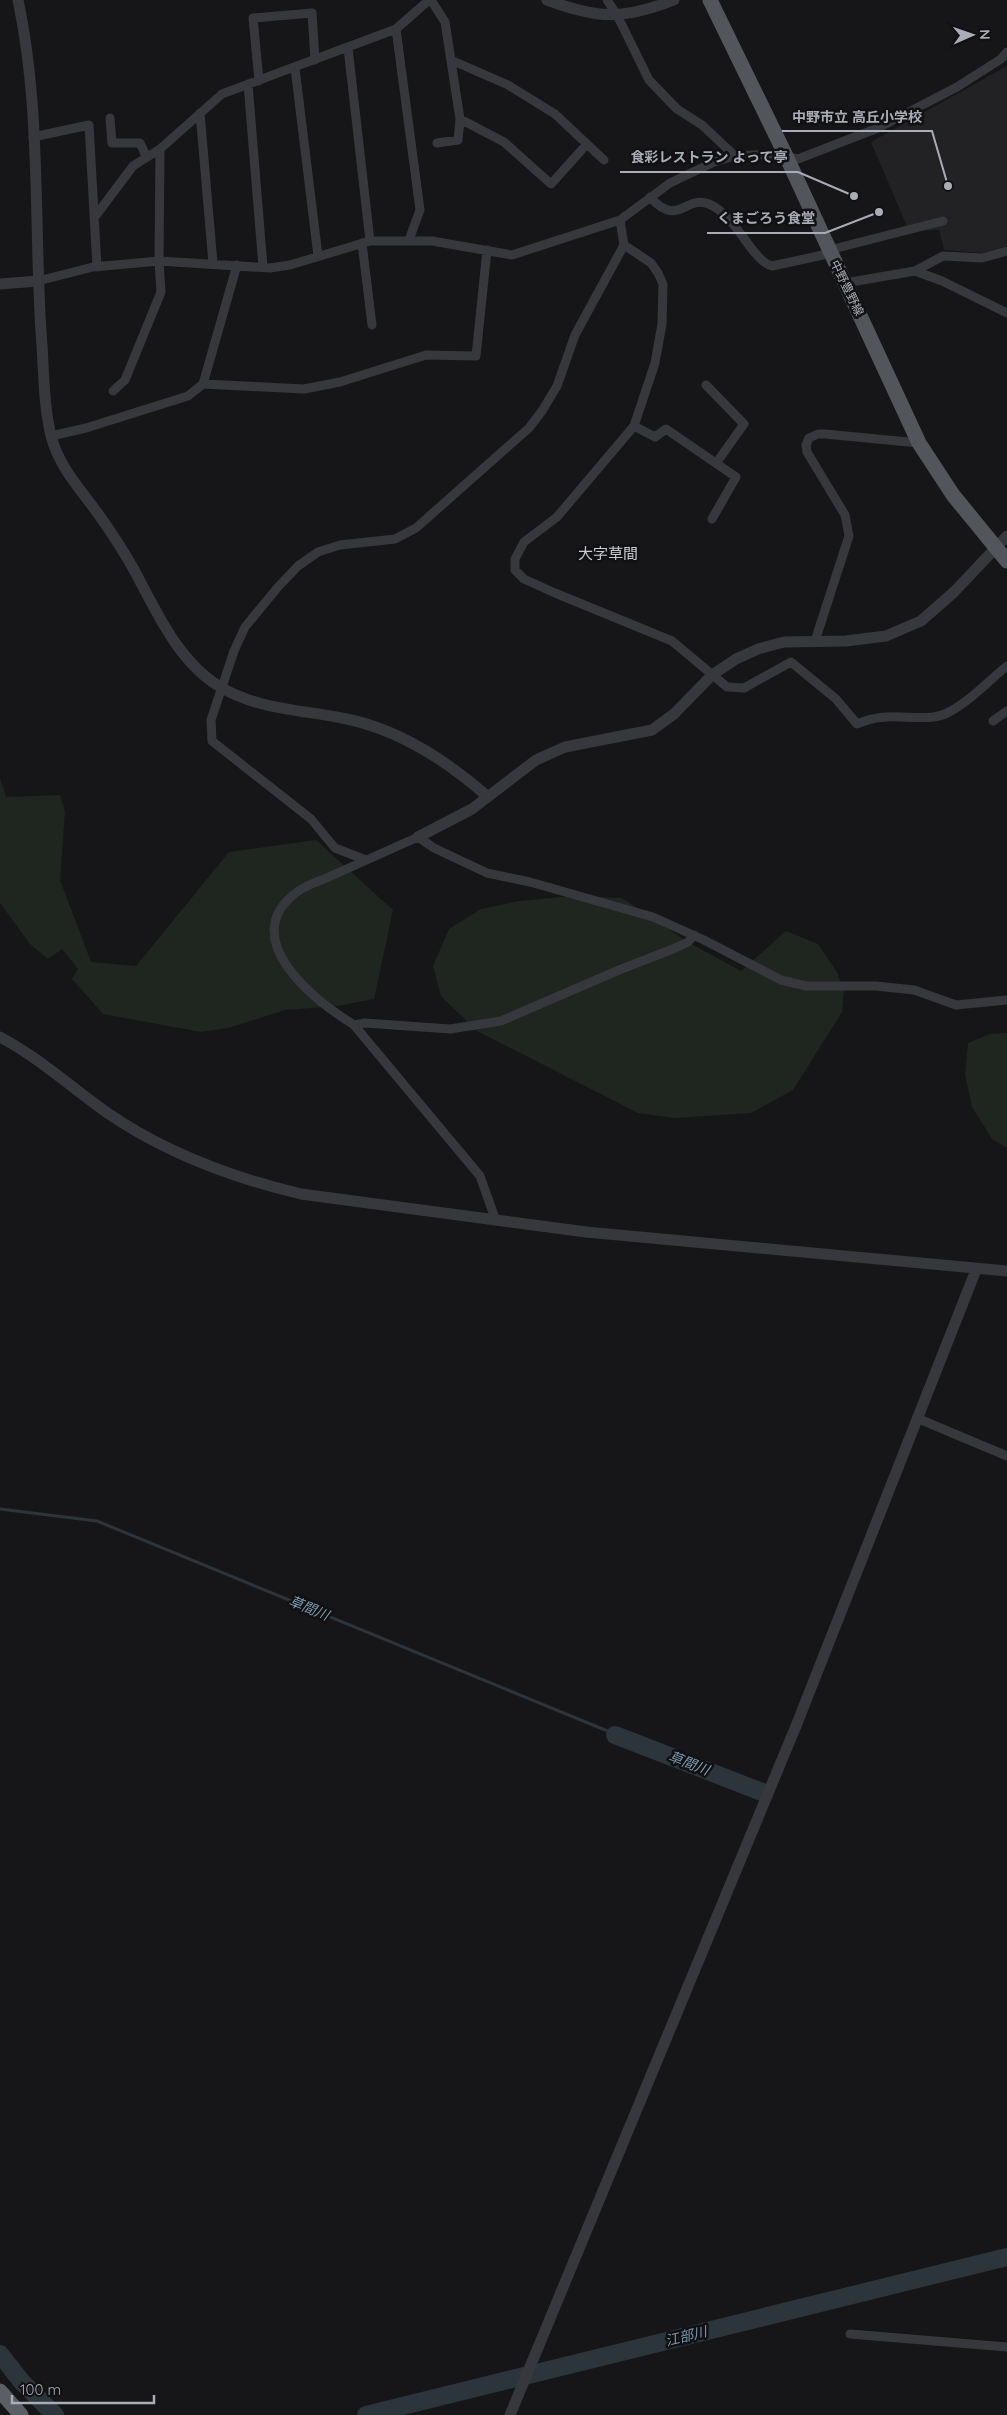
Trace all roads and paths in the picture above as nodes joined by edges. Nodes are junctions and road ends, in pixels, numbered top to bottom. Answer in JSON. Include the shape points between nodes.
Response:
{"nodes":[{"id":1,"x":18,"y":0,"type":"edge"},
{"id":2,"x":430,"y":0,"type":"edge"},
{"id":3,"x":547,"y":0,"type":"edge"},
{"id":4,"x":607,"y":0,"type":"edge"},
{"id":5,"x":674,"y":0,"type":"edge"},
{"id":6,"x":710,"y":0,"type":"edge"},
{"id":7,"x":617,"y":15,"type":"junction"},
{"id":8,"x":396,"y":29,"type":"junction"},
{"id":9,"x":348,"y":48,"type":"junction"},
{"id":10,"x":1007,"y":52,"type":"edge"},
{"id":11,"x":315,"y":60,"type":"junction"},
{"id":12,"x":451,"y":60,"type":"junction"},
{"id":13,"x":295,"y":68,"type":"junction"},
{"id":14,"x":259,"y":81,"type":"junction"},
{"id":15,"x":248,"y":84,"type":"junction"},
{"id":16,"x":200,"y":113,"type":"junction"},
{"id":17,"x":110,"y":118,"type":"dead end"},
{"id":18,"x":460,"y":119,"type":"junction"},
{"id":19,"x":33,"y":137,"type":"junction"},
{"id":20,"x":437,"y":142,"type":"dead end"},
{"id":21,"x":587,"y":144,"type":"junction"},
{"id":22,"x":160,"y":148,"type":"junction"},
{"id":23,"x":146,"y":156,"type":"junction"},
{"id":24,"x":735,"y":156,"type":"junction"},
{"id":25,"x":787,"y":158,"type":"junction"},
{"id":26,"x":604,"y":160,"type":"dead end"},
{"id":27,"x":650,"y":198,"type":"junction"},
{"id":28,"x":94,"y":218,"type":"junction"},
{"id":29,"x":620,"y":220,"type":"junction"},
{"id":30,"x":942,"y":221,"type":"dead end"},
{"id":31,"x":409,"y":240,"type":"junction"},
{"id":32,"x":366,"y":242,"type":"junction"},
{"id":33,"x":624,"y":245,"type":"junction"},
{"id":34,"x":487,"y":250,"type":"junction"},
{"id":35,"x":1007,"y":251,"type":"edge"},
{"id":36,"x":830,"y":252,"type":"junction"},
{"id":37,"x":318,"y":256,"type":"junction"},
{"id":38,"x":159,"y":262,"type":"junction"},
{"id":39,"x":213,"y":263,"type":"junction"},
{"id":40,"x":237,"y":265,"type":"junction"},
{"id":41,"x":97,"y":266,"type":"junction"},
{"id":42,"x":263,"y":267,"type":"junction"},
{"id":43,"x":915,"y":271,"type":"junction"},
{"id":44,"x":38,"y":281,"type":"junction"},
{"id":45,"x":845,"y":283,"type":"junction"},
{"id":46,"x":0,"y":284,"type":"edge"},
{"id":47,"x":1007,"y":313,"type":"edge"},
{"id":48,"x":372,"y":325,"type":"dead end"},
{"id":49,"x":203,"y":384,"type":"junction"},
{"id":50,"x":706,"y":385,"type":"dead end"},
{"id":51,"x":113,"y":391,"type":"dead end"},
{"id":52,"x":634,"y":426,"type":"junction"},
{"id":53,"x":51,"y":436,"type":"junction"},
{"id":54,"x":919,"y":443,"type":"junction"},
{"id":55,"x":717,"y":462,"type":"junction"},
{"id":56,"x":712,"y":519,"type":"dead end"},
{"id":57,"x":1002,"y":542,"type":"edge"},
{"id":58,"x":1007,"y":561,"type":"edge"},
{"id":59,"x":815,"y":641,"type":"junction"},
{"id":60,"x":1007,"y":666,"type":"edge"},
{"id":61,"x":712,"y":675,"type":"junction"},
{"id":62,"x":222,"y":688,"type":"junction"},
{"id":63,"x":1007,"y":711,"type":"edge"},
{"id":64,"x":992,"y":721,"type":"dead end"},
{"id":65,"x":487,"y":796,"type":"junction"},
{"id":66,"x":418,"y":837,"type":"junction"},
{"id":67,"x":366,"y":860,"type":"junction"},
{"id":68,"x":694,"y":935,"type":"junction"},
{"id":69,"x":1007,"y":1000,"type":"edge"},
{"id":70,"x":354,"y":1025,"type":"junction"},
{"id":71,"x":0,"y":1037,"type":"edge"},
{"id":72,"x":496,"y":1221,"type":"junction"},
{"id":73,"x":976,"y":1270,"type":"junction"},
{"id":74,"x":1007,"y":1271,"type":"edge"},
{"id":75,"x":919,"y":1419,"type":"junction"},
{"id":76,"x":1007,"y":1456,"type":"edge"},
{"id":77,"x":850,"y":2334,"type":"dead end"},
{"id":78,"x":1007,"y":2347,"type":"edge"},
{"id":79,"x":0,"y":2391,"type":"edge"},
{"id":80,"x":21,"y":2415,"type":"edge"},
{"id":81,"x":510,"y":2415,"type":"edge"}],
"edges":[{"from":1,"to":19,"type":"street","via":[[26,40]]},
{"from":2,"to":8,"type":"street"},
{"from":2,"to":12,"type":"street","via":[[445,22]]},
{"from":3,"to":7,"type":"street","via":[[589,14]]},
{"from":4,"to":7,"type":"street"},
{"from":5,"to":7,"type":"street","via":[[640,12]]},
{"from":6,"to":25,"type":"main road","name":"中野豊野線"},
{"from":7,"to":24,"type":"street","via":[[649,80],[677,109],[702,125]]},
{"from":8,"to":9,"type":"street"},
{"from":8,"to":31,"type":"street","via":[[420,210]]},
{"from":9,"to":11,"type":"street"},
{"from":9,"to":32,"type":"street"},
{"from":10,"to":25,"type":"street","via":[[957,87],[878,128],[798,159]]},
{"from":11,"to":13,"type":"street"},
{"from":11,"to":14,"type":"street","via":[[312,13],[253,18]]},
{"from":12,"to":18,"type":"street"},
{"from":12,"to":21,"type":"street","via":[[508,85],[555,114]]},
{"from":13,"to":14,"type":"street"},
{"from":13,"to":37,"type":"street"},
{"from":14,"to":15,"type":"street"},
{"from":15,"to":16,"type":"street","via":[[222,94]]},
{"from":15,"to":42,"type":"street"},
{"from":16,"to":22,"type":"street"},
{"from":16,"to":39,"type":"street"},
{"from":17,"to":23,"type":"street","via":[[112,143],[140,144]]},
{"from":18,"to":20,"type":"street","via":[[458,140]]},
{"from":18,"to":21,"type":"street","via":[[504,142],[552,184]]},
{"from":19,"to":28,"type":"street","via":[[89,125]]},
{"from":19,"to":44,"type":"street"},
{"from":21,"to":26,"type":"street"},
{"from":22,"to":23,"type":"street"},
{"from":22,"to":38,"type":"street"},
{"from":23,"to":28,"type":"street","via":[[134,166]]},
{"from":24,"to":25,"type":"street","via":[[774,154]]},
{"from":24,"to":27,"type":"street","via":[[682,176]]},
{"from":25,"to":36,"type":"main road","name":"中野豊野線"},
{"from":27,"to":29,"type":"street"},
{"from":27,"to":36,"type":"street","via":[[667,210],[680,210],[697,202],[713,206],[734,224],[760,260],[769,266]]},
{"from":28,"to":41,"type":"street"},
{"from":29,"to":33,"type":"street"},
{"from":29,"to":34,"type":"street","via":[[512,255]]},
{"from":30,"to":36,"type":"street"},
{"from":31,"to":32,"type":"street"},
{"from":31,"to":34,"type":"street"},
{"from":32,"to":37,"type":"street"},
{"from":32,"to":48,"type":"street"},
{"from":33,"to":52,"type":"street","via":[[649,261],[663,284],[662,324],[655,363]]},
{"from":33,"to":62,"type":"street","via":[[575,335],[557,386],[529,428],[416,528],[395,539],[340,545],[318,552],[298,566],[245,627]]},
{"from":34,"to":49,"type":"street","via":[[476,356],[426,355],[340,382],[304,389]]},
{"from":35,"to":43,"type":"street","via":[[982,258],[943,256]]},
{"from":36,"to":45,"type":"main road","name":"中野豊野線"},
{"from":37,"to":42,"type":"street","via":[[290,265]]},
{"from":38,"to":39,"type":"street"},
{"from":38,"to":41,"type":"street"},
{"from":38,"to":51,"type":"street","via":[[161,292],[125,380]]},
{"from":39,"to":40,"type":"street"},
{"from":40,"to":42,"type":"street"},
{"from":40,"to":49,"type":"street"},
{"from":41,"to":44,"type":"street"},
{"from":43,"to":45,"type":"street"},
{"from":43,"to":47,"type":"street"},
{"from":44,"to":46,"type":"street"},
{"from":44,"to":53,"type":"street","via":[[46,408]]},
{"from":45,"to":54,"type":"main road","name":"中野豊野線"},
{"from":49,"to":53,"type":"street","via":[[188,396]]},
{"from":50,"to":55,"type":"street","via":[[744,424]]},
{"from":52,"to":55,"type":"street","via":[[655,437],[666,429]]},
{"from":52,"to":61,"type":"street","via":[[557,517],[524,542],[515,558],[515,570],[524,579],[672,641]]},
{"from":53,"to":62,"type":"street","via":[[59,457],[124,552],[178,646],[197,669]]},
{"from":54,"to":57,"type":"main road","name":"中野豊野線","via":[[953,495]]},
{"from":54,"to":59,"type":"street","via":[[818,434],[809,438],[807,452],[845,515],[849,536]]},
{"from":55,"to":56,"type":"street","via":[[736,477]]},
{"from":57,"to":58,"type":"main road","name":"中野豊野線"},
{"from":57,"to":59,"type":"street","via":[[922,621],[886,636]]},
{"from":59,"to":61,"type":"street","via":[[784,642],[758,649]]},
{"from":60,"to":61,"type":"street","via":[[960,704],[935,718],[884,716],[857,724],[836,699],[791,662],[744,688],[726,687]]},
{"from":61,"to":65,"type":"street","via":[[674,714],[652,730],[565,747],[536,760]]},
{"from":62,"to":65,"type":"street","via":[[257,703],[348,719],[383,729],[422,748],[467,778]]},
{"from":62,"to":67,"type":"street","via":[[211,720],[212,741],[311,819],[335,848]]},
{"from":63,"to":64,"type":"street"},
{"from":65,"to":66,"type":"street","via":[[472,809]]},
{"from":66,"to":67,"type":"street"},
{"from":66,"to":68,"type":"street","via":[[487,874],[614,905]]},
{"from":67,"to":70,"type":"street","via":[[297,891],[275,918],[273,932],[279,955],[292,973],[333,1011]]},
{"from":68,"to":69,"type":"street","via":[[781,980],[806,986],[876,986],[914,990],[956,1005]]},
{"from":68,"to":70,"type":"street","via":[[673,950],[501,1021],[450,1029]]},
{"from":70,"to":72,"type":"street","via":[[480,1176]]},
{"from":71,"to":72,"type":"street","via":[[107,1112],[148,1137],[211,1167],[301,1194]]},
{"from":72,"to":73,"type":"street"},
{"from":73,"to":74,"type":"street"},
{"from":73,"to":75,"type":"street"},
{"from":75,"to":76,"type":"street"},
{"from":75,"to":81,"type":"street","via":[[792,1735]]},
{"from":77,"to":78,"type":"street"},
{"from":79,"to":80,"type":"highway"}]}
